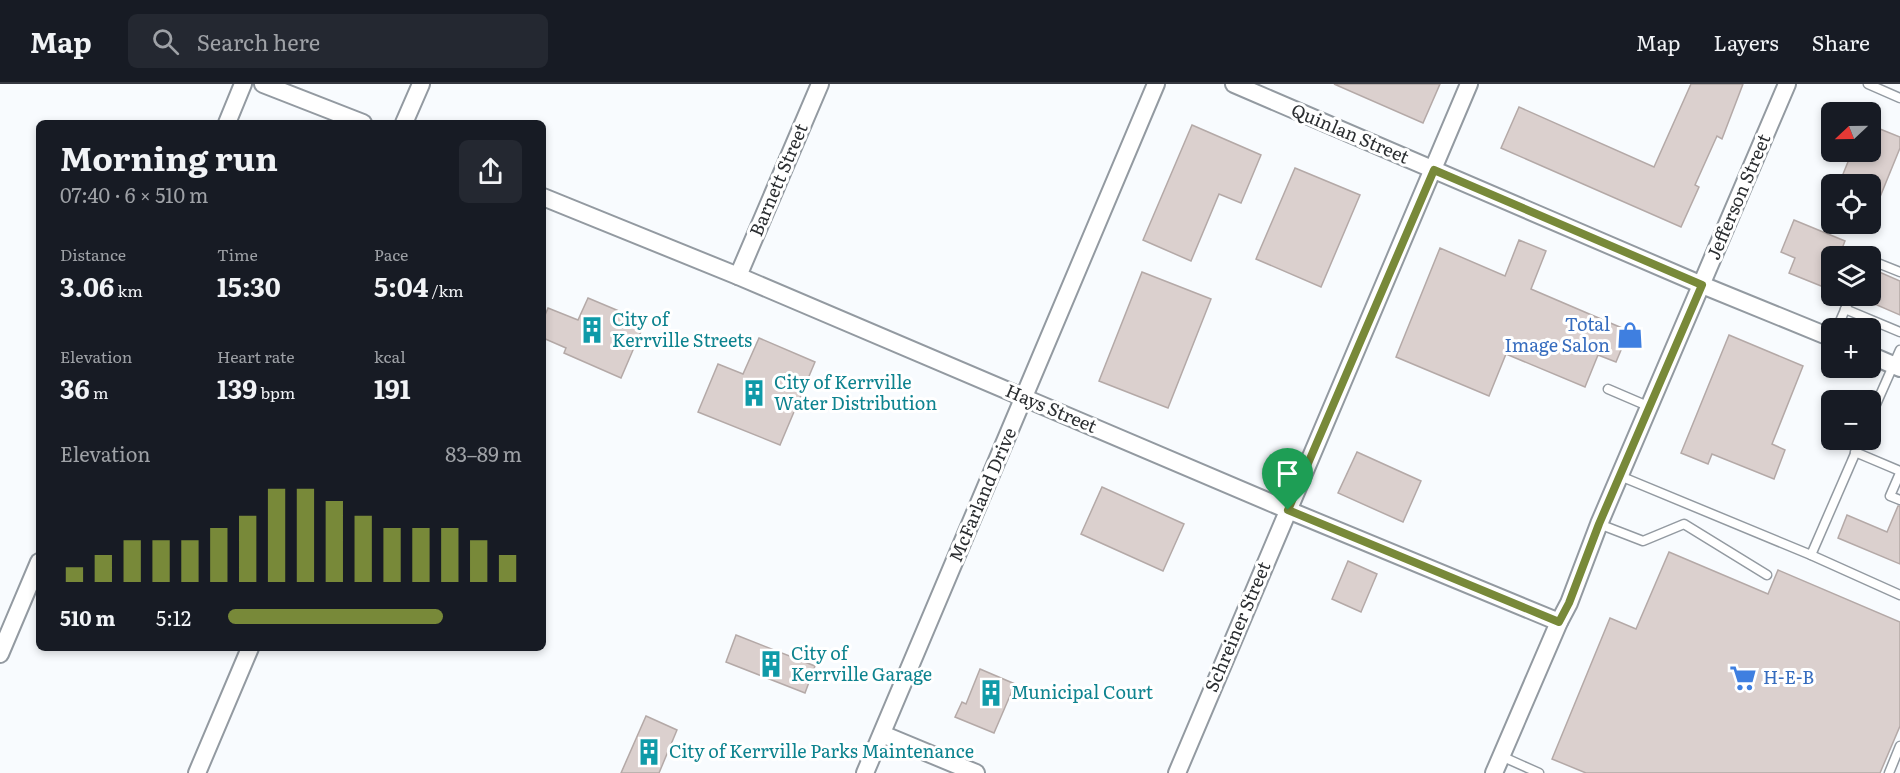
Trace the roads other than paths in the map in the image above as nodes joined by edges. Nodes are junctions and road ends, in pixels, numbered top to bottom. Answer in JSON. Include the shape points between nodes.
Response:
{"nodes":[{"id":1,"x":243,"y":84,"type":"edge"},
{"id":2,"x":263,"y":84,"type":"edge"},
{"id":3,"x":421,"y":84,"type":"edge"},
{"id":4,"x":820,"y":84,"type":"edge"},
{"id":5,"x":1156,"y":84,"type":"edge"},
{"id":6,"x":1234,"y":84,"type":"edge"},
{"id":7,"x":1469,"y":84,"type":"edge"},
{"id":8,"x":1787,"y":84,"type":"edge"},
{"id":9,"x":1868,"y":84,"type":"edge"},
{"id":10,"x":1900,"y":98,"type":"edge"},
{"id":11,"x":228,"y":120,"type":"edge"},
{"id":12,"x":355,"y":120,"type":"edge"},
{"id":13,"x":405,"y":120,"type":"edge"},
{"id":14,"x":1434,"y":170,"type":"junction"},
{"id":15,"x":546,"y":198,"type":"edge"},
{"id":16,"x":1881,"y":264,"type":"edge"},
{"id":17,"x":1900,"y":272,"type":"edge"},
{"id":18,"x":738,"y":276,"type":"junction"},
{"id":19,"x":1702,"y":285,"type":"junction"},
{"id":20,"x":1846,"y":306,"type":"edge"},
{"id":21,"x":1845,"y":309,"type":"junction"},
{"id":22,"x":1841,"y":318,"type":"edge"},
{"id":23,"x":1900,"y":332,"type":"edge"},
{"id":24,"x":1821,"y":334,"type":"edge"},
{"id":25,"x":1881,"y":357,"type":"edge"},
{"id":26,"x":1898,"y":361,"type":"edge"},
{"id":27,"x":1608,"y":389,"type":"dead end"},
{"id":28,"x":1881,"y":396,"type":"edge"},
{"id":29,"x":1024,"y":398,"type":"junction"},
{"id":30,"x":1650,"y":407,"type":"junction"},
{"id":31,"x":1855,"y":452,"type":"joint"},
{"id":32,"x":1900,"y":472,"type":"edge"},
{"id":33,"x":1620,"y":476,"type":"junction"},
{"id":34,"x":1900,"y":500,"type":"edge"},
{"id":35,"x":1288,"y":510,"type":"junction"},
{"id":36,"x":1599,"y":524,"type":"junction"},
{"id":37,"x":1810,"y":555,"type":"junction"},
{"id":38,"x":36,"y":569,"type":"edge"},
{"id":39,"x":1767,"y":576,"type":"dead end"},
{"id":40,"x":1900,"y":596,"type":"edge"},
{"id":41,"x":1559,"y":622,"type":"junction"},
{"id":42,"x":249,"y":651,"type":"edge"},
{"id":43,"x":0,"y":654,"type":"edge"},
{"id":44,"x":882,"y":734,"type":"junction"},
{"id":45,"x":1900,"y":746,"type":"edge"},
{"id":46,"x":1501,"y":756,"type":"junction"},
{"id":47,"x":197,"y":773,"type":"edge"},
{"id":48,"x":866,"y":773,"type":"edge"},
{"id":49,"x":976,"y":773,"type":"edge"},
{"id":50,"x":1177,"y":773,"type":"edge"},
{"id":51,"x":1494,"y":773,"type":"edge"},
{"id":52,"x":1539,"y":773,"type":"edge"},
{"id":53,"x":1889,"y":773,"type":"edge"}],
"edges":[{"from":1,"to":11,"type":"street"},
{"from":2,"to":12,"type":"street"},
{"from":3,"to":13,"type":"street"},
{"from":4,"to":18,"type":"street","name":"Barnett Street"},
{"from":5,"to":29,"type":"street","name":"McFarland Drive"},
{"from":6,"to":14,"type":"street","name":"Quinlan Street"},
{"from":7,"to":14,"type":"street","name":"Schreiner Street"},
{"from":8,"to":19,"type":"street","name":"Jefferson Street"},
{"from":9,"to":10,"type":"lane"},
{"from":14,"to":19,"type":"street","name":"Quinlan Street"},
{"from":14,"to":35,"type":"street","name":"Schreiner Street"},
{"from":15,"to":18,"type":"street","name":"Hays Street"},
{"from":16,"to":17,"type":"lane"},
{"from":18,"to":29,"type":"street","name":"Hays Street"},
{"from":19,"to":24,"type":"street","name":"Quinlan Street"},
{"from":19,"to":30,"type":"street","name":"Jefferson Street"},
{"from":20,"to":21,"type":"lane"},
{"from":21,"to":22,"type":"lane"},
{"from":21,"to":23,"type":"lane"},
{"from":25,"to":26,"type":"street"},
{"from":26,"to":28,"type":"lane"},
{"from":27,"to":30,"type":"lane"},
{"from":29,"to":35,"type":"street","name":"Hays Street"},
{"from":29,"to":44,"type":"street","name":"McFarland Drive"},
{"from":30,"to":33,"type":"street","name":"Jefferson Street"},
{"from":31,"to":32,"type":"lane"},
{"from":31,"to":37,"type":"lane"},
{"from":32,"to":34,"type":"lane","via":[[1890,496]]},
{"from":33,"to":36,"type":"street","name":"Jefferson Street"},
{"from":33,"to":37,"type":"lane"},
{"from":35,"to":41,"type":"street","name":"Hays Street"},
{"from":35,"to":50,"type":"street","name":"Schreiner Street"},
{"from":36,"to":39,"type":"lane","via":[[1643,541],[1684,524]]},
{"from":36,"to":41,"type":"street","name":"Jefferson Street"},
{"from":37,"to":40,"type":"lane"},
{"from":38,"to":43,"type":"street"},
{"from":41,"to":46,"type":"street","name":"Jefferson Street"},
{"from":42,"to":47,"type":"street"},
{"from":44,"to":48,"type":"street","name":"McFarland Drive"},
{"from":44,"to":49,"type":"street"},
{"from":45,"to":53,"type":"lane"},
{"from":46,"to":51,"type":"street","name":"Jefferson Street"},
{"from":46,"to":52,"type":"lane"}]}
